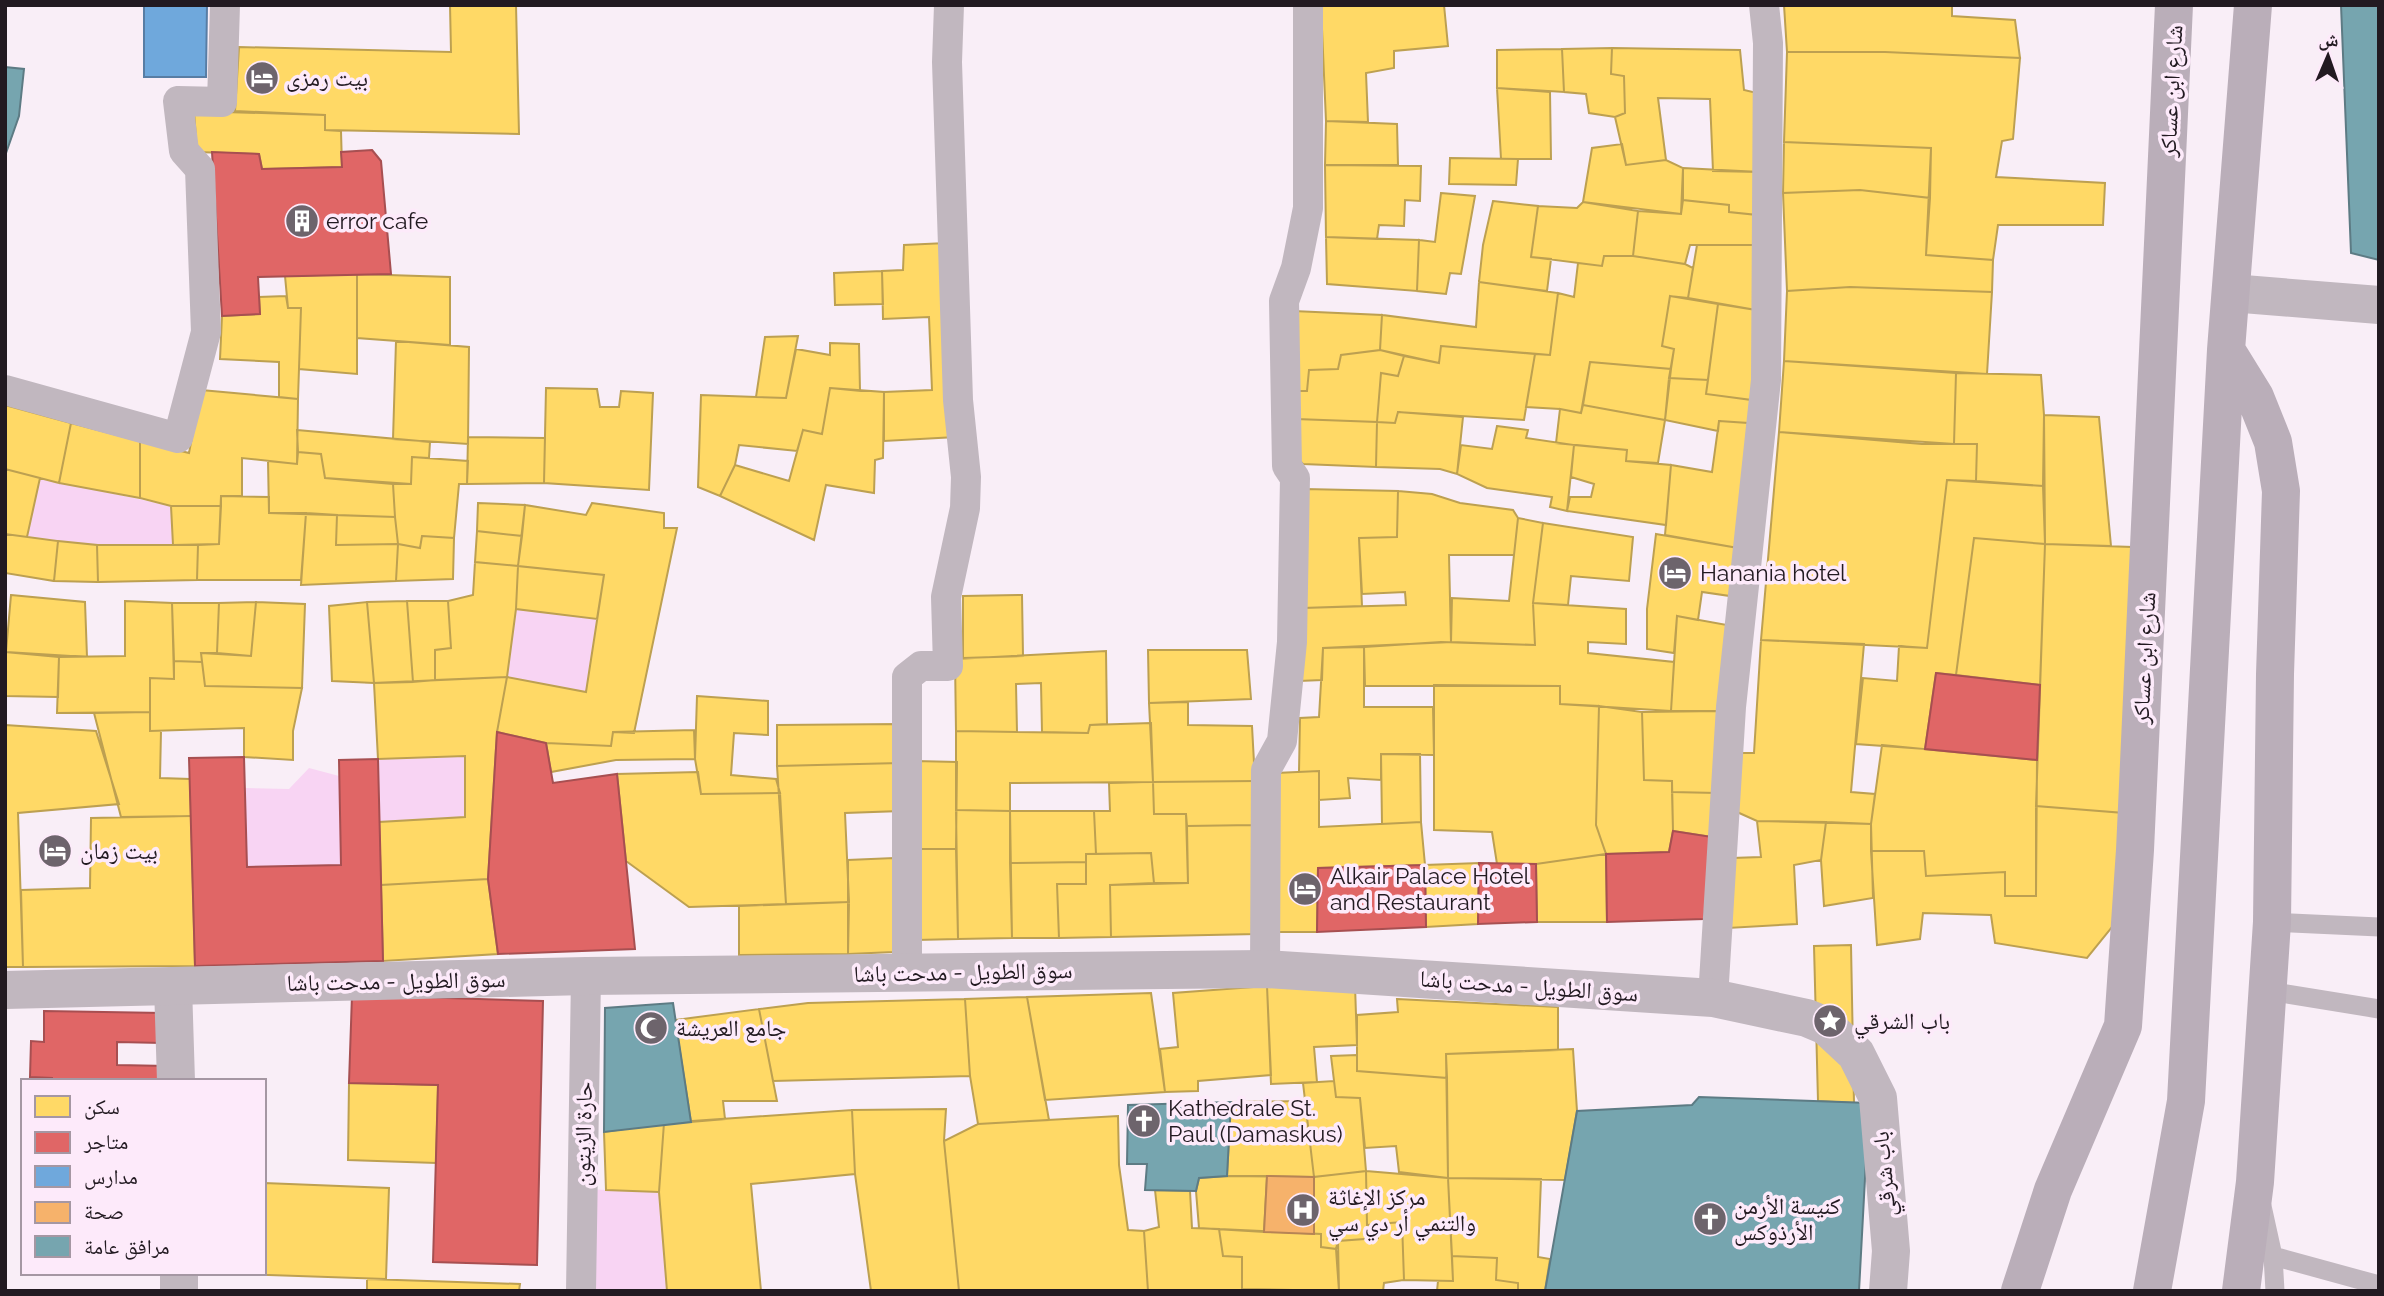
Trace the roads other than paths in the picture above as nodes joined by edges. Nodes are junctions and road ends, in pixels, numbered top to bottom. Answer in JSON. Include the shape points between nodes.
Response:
{"nodes":[{"id":1,"x":225,"y":5,"type":"edge"},
{"id":2,"x":949,"y":5,"type":"edge"},
{"id":3,"x":1308,"y":5,"type":"edge"},
{"id":4,"x":1764,"y":5,"type":"edge"},
{"id":5,"x":2175,"y":5,"type":"edge"},
{"id":6,"x":2253,"y":5,"type":"edge"},
{"id":7,"x":2231,"y":293,"type":"junction"},
{"id":8,"x":2379,"y":304,"type":"edge"},
{"id":9,"x":2227,"y":350,"type":"junction"},
{"id":10,"x":5,"y":390,"type":"edge"},
{"id":11,"x":2272,"y":922,"type":"junction"},
{"id":12,"x":2379,"y":927,"type":"edge"},
{"id":13,"x":1265,"y":969,"type":"junction"},
{"id":14,"x":907,"y":972,"type":"junction"},
{"id":15,"x":586,"y":976,"type":"junction"},
{"id":16,"x":173,"y":986,"type":"junction"},
{"id":17,"x":5,"y":990,"type":"edge"},
{"id":18,"x":2267,"y":991,"type":"junction"},
{"id":19,"x":1713,"y":998,"type":"junction"},
{"id":20,"x":2379,"y":1009,"type":"edge"},
{"id":21,"x":176,"y":1079,"type":"edge"},
{"id":22,"x":1878,"y":1098,"type":"joint"},
{"id":23,"x":2255,"y":1182,"type":"junction"},
{"id":24,"x":1891,"y":1251,"type":"junction"},
{"id":25,"x":2273,"y":1256,"type":"junction"},
{"id":26,"x":2379,"y":1285,"type":"edge"},
{"id":27,"x":581,"y":1291,"type":"edge"},
{"id":28,"x":1888,"y":1291,"type":"edge"},
{"id":29,"x":1902,"y":1291,"type":"edge"},
{"id":30,"x":2020,"y":1291,"type":"edge"},
{"id":31,"x":2152,"y":1291,"type":"edge"},
{"id":32,"x":2241,"y":1291,"type":"edge"},
{"id":33,"x":2275,"y":1291,"type":"edge"}],
"edges":[{"from":1,"to":10,"type":"street","via":[[222,102],[178,101],[184,151],[200,169],[206,332],[178,438]]},
{"from":2,"to":14,"type":"street","via":[[957,400],[965,508],[946,597],[947,666],[920,666],[907,677]]},
{"from":3,"to":13,"type":"street","via":[[1308,208],[1284,302],[1287,466],[1295,478],[1292,642],[1282,741],[1266,771]]},
{"from":4,"to":19,"type":"street","via":[[1768,43],[1766,380],[1731,707]]},
{"from":5,"to":30,"type":"main road","name":"شارع ابن عساكر","via":[[2136,850],[2123,1026],[2053,1190]]},
{"from":6,"to":7,"type":"main road"},
{"from":7,"to":8,"type":"street"},
{"from":7,"to":9,"type":"main road"},
{"from":9,"to":11,"type":"main road","via":[[2255,397],[2273,442],[2281,491]]},
{"from":9,"to":31,"type":"main road","via":[[2186,1101]]},
{"from":11,"to":12,"type":"lane"},
{"from":11,"to":18,"type":"main road"},
{"from":13,"to":14,"type":"street","name":"سوق الطويل - مدحت باشا"},
{"from":13,"to":19,"type":"street","name":"سوق الطويل - مدحت باشا"},
{"from":14,"to":15,"type":"street","name":"سوق الطويل - مدحت باشا"},
{"from":15,"to":16,"type":"street","name":"سوق الطويل - مدحت باشا"},
{"from":15,"to":27,"type":"street","name":"حارة الزيتون"},
{"from":16,"to":17,"type":"street","name":"سوق الطويل - مدحت باشا"},
{"from":16,"to":21,"type":"street"},
{"from":18,"to":20,"type":"lane"},
{"from":18,"to":23,"type":"main road"},
{"from":19,"to":22,"type":"street","name":"سوق الطويل - مدحت باشا","via":[[1826,1026],[1856,1054]]},
{"from":22,"to":24,"type":"street","name":"باب شرقي"},
{"from":23,"to":25,"type":"lane"},
{"from":23,"to":32,"type":"main road"},
{"from":24,"to":28,"type":"street","name":"باب شرقي"},
{"from":24,"to":29,"type":"street","name":"باب شرقي"},
{"from":25,"to":26,"type":"lane"},
{"from":25,"to":33,"type":"lane"}]}
